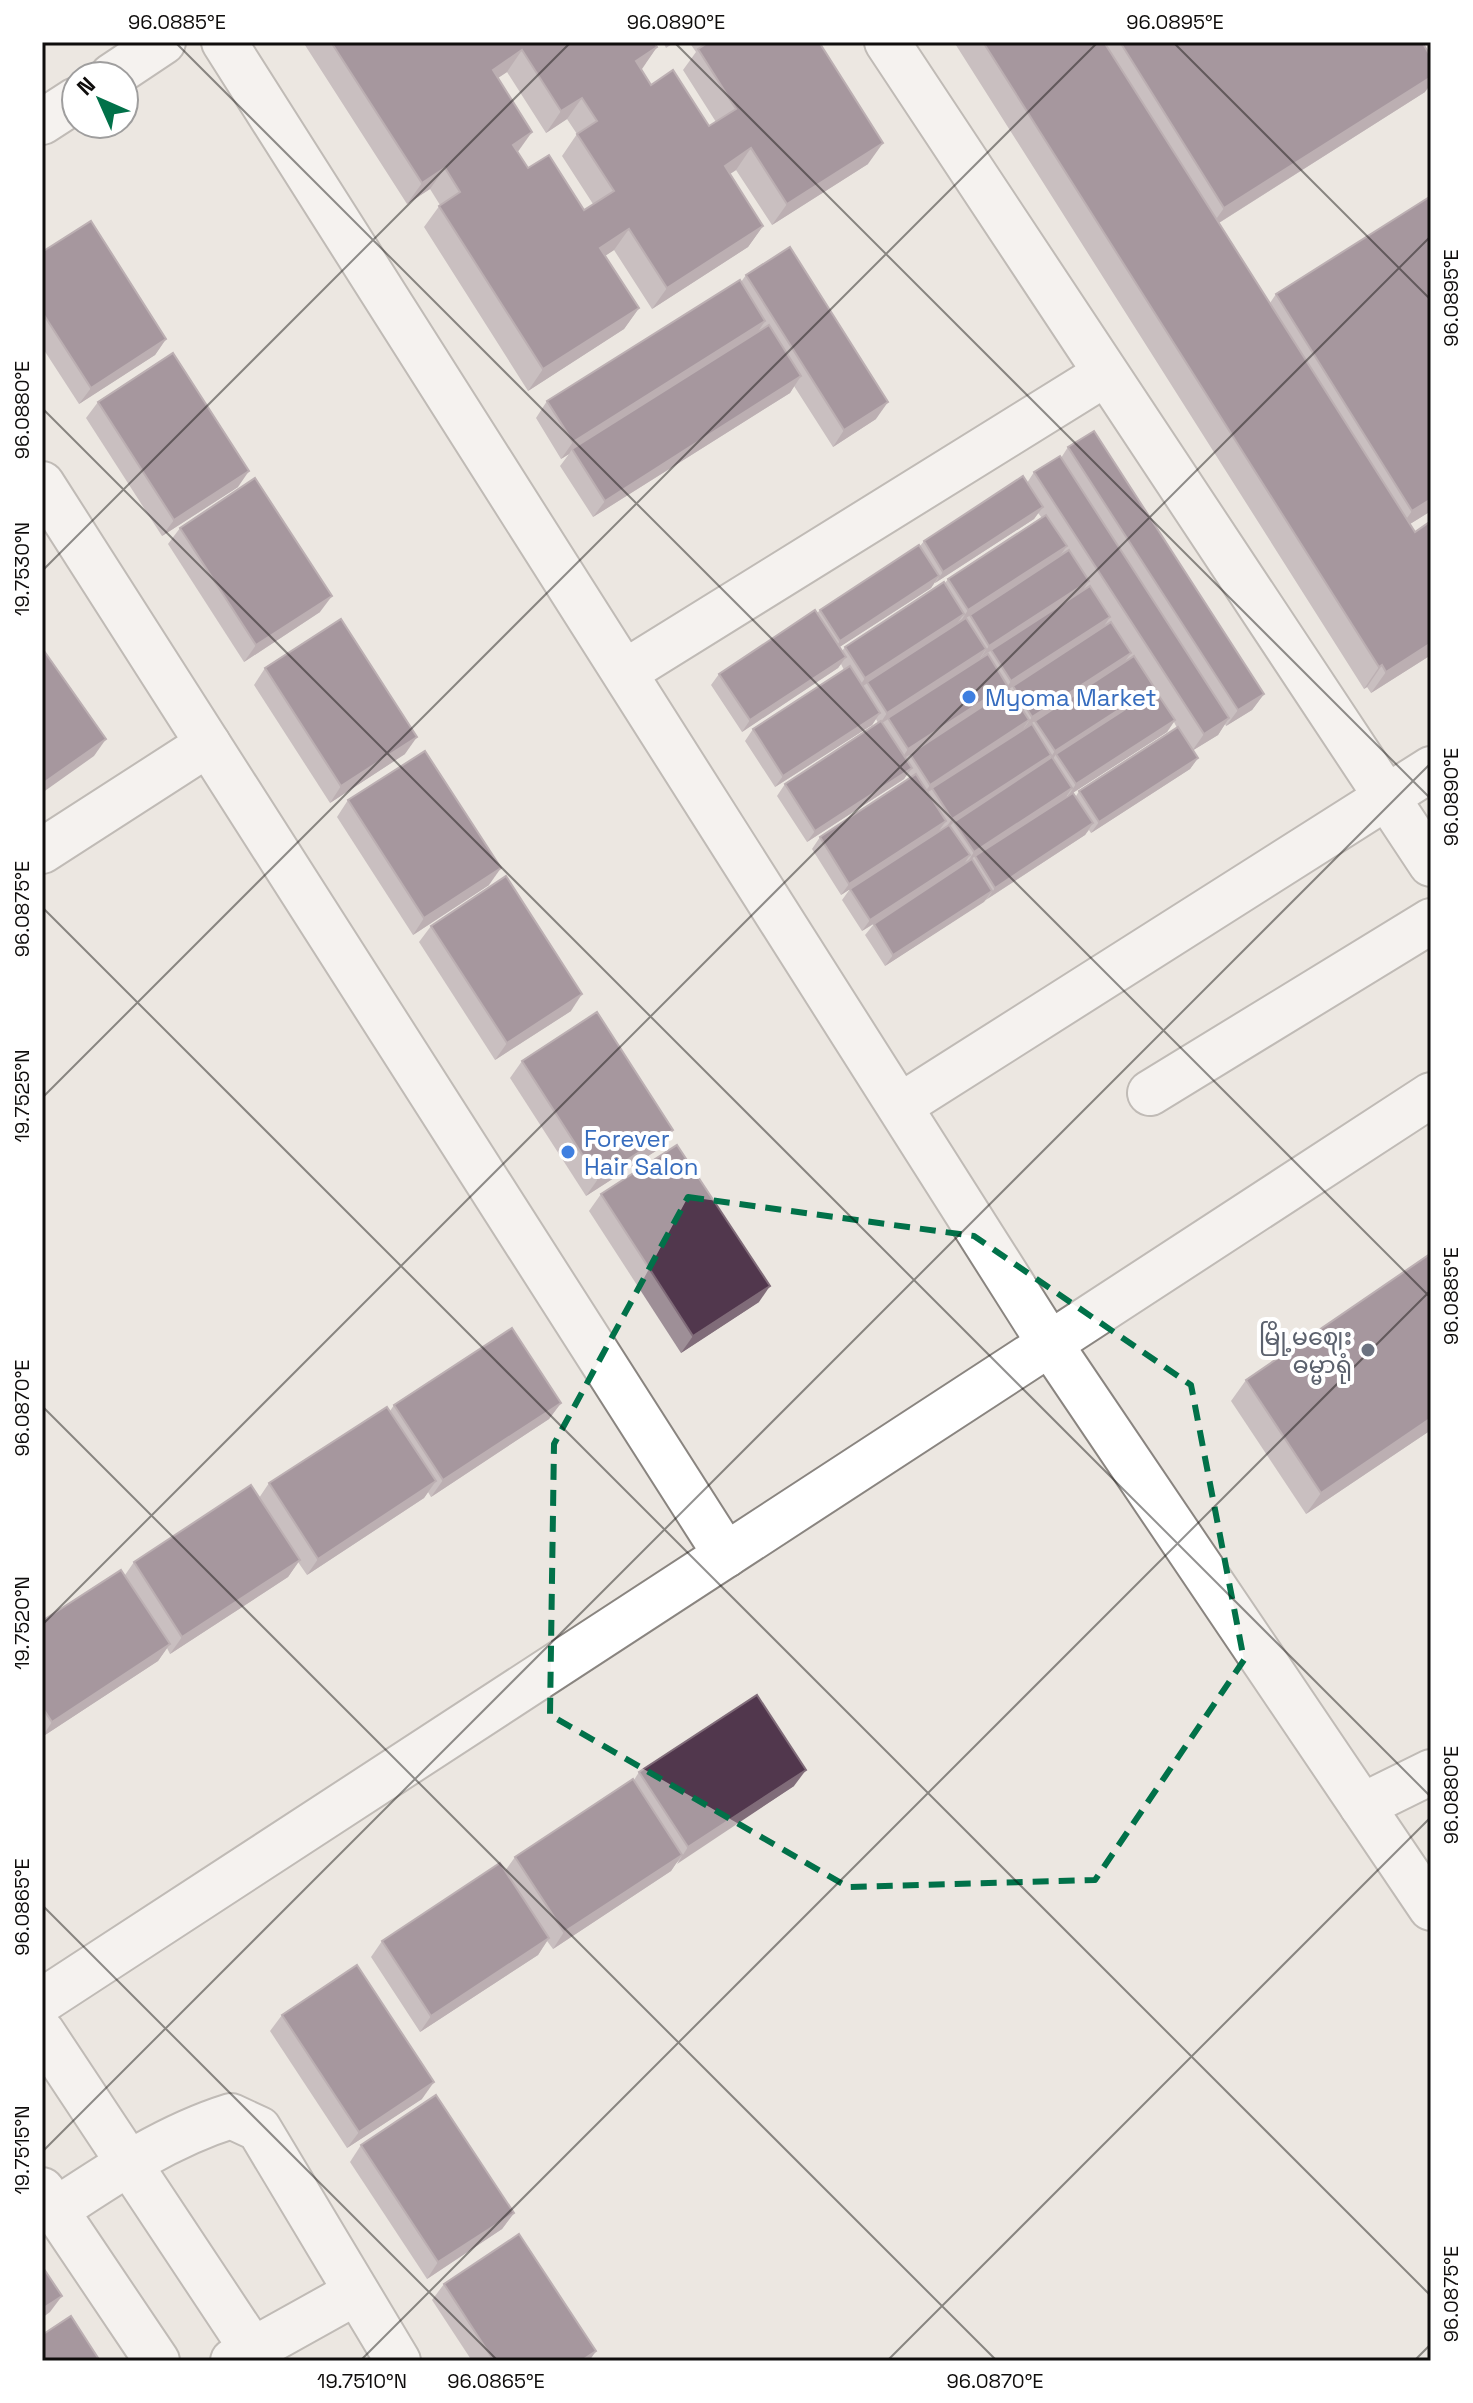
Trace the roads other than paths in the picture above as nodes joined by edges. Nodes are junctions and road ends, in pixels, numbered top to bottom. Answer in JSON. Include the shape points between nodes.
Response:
{"nodes":[{"id":1,"x":163,"y":42,"type":"edge"},
{"id":2,"x":224,"y":42,"type":"edge"},
{"id":3,"x":887,"y":42,"type":"edge"},
{"id":4,"x":136,"y":60,"type":"edge"},
{"id":5,"x":60,"y":110,"type":"edge"},
{"id":6,"x":42,"y":122,"type":"edge"},
{"id":7,"x":1105,"y":374,"type":"junction"},
{"id":8,"x":42,"y":484,"type":"edge"},
{"id":9,"x":625,"y":672,"type":"junction"},
{"id":10,"x":208,"y":744,"type":"junction"},
{"id":11,"x":1431,"y":769,"type":"edge"},
{"id":12,"x":1387,"y":797,"type":"junction"},
{"id":13,"x":42,"y":851,"type":"edge"},
{"id":14,"x":1431,"y":864,"type":"edge"},
{"id":15,"x":1431,"y":921,"type":"edge"},
{"id":16,"x":1150,"y":1093,"type":"dead end"},
{"id":17,"x":1431,"y":1095,"type":"edge"},
{"id":18,"x":900,"y":1106,"type":"junction"},
{"id":19,"x":1050,"y":1344,"type":"junction"},
{"id":20,"x":726,"y":1555,"type":"junction"},
{"id":21,"x":1431,"y":1772,"type":"edge"},
{"id":22,"x":1362,"y":1806,"type":"junction"},
{"id":23,"x":1431,"y":1908,"type":"edge"},
{"id":24,"x":42,"y":2001,"type":"edge"},
{"id":25,"x":42,"y":2032,"type":"edge"},
{"id":26,"x":128,"y":2162,"type":"junction"},
{"id":27,"x":49,"y":2200,"type":"edge"},
{"id":28,"x":355,"y":2293,"type":"junction"},
{"id":29,"x":249,"y":2357,"type":"edge"},
{"id":30,"x":157,"y":2361,"type":"edge"},
{"id":31,"x":398,"y":2361,"type":"edge"}],
"edges":[{"from":1,"to":4,"type":"street"},
{"from":2,"to":9,"type":"street"},
{"from":3,"to":7,"type":"street"},
{"from":5,"to":6,"type":"street"},
{"from":7,"to":9,"type":"street"},
{"from":7,"to":12,"type":"street"},
{"from":8,"to":10,"type":"street"},
{"from":9,"to":18,"type":"street"},
{"from":10,"to":13,"type":"street"},
{"from":10,"to":20,"type":"street"},
{"from":11,"to":12,"type":"street"},
{"from":12,"to":14,"type":"street"},
{"from":12,"to":18,"type":"street"},
{"from":15,"to":16,"type":"street"},
{"from":17,"to":19,"type":"street"},
{"from":18,"to":19,"type":"street"},
{"from":19,"to":20,"type":"street"},
{"from":19,"to":22,"type":"street"},
{"from":20,"to":24,"type":"street"},
{"from":21,"to":22,"type":"street"},
{"from":22,"to":23,"type":"street"},
{"from":25,"to":26,"type":"street"},
{"from":26,"to":27,"type":"street"},
{"from":26,"to":28,"type":"street","via":[[231,2116],[259,2129]]},
{"from":26,"to":29,"type":"street"},
{"from":27,"to":30,"type":"street"},
{"from":28,"to":29,"type":"street"},
{"from":28,"to":31,"type":"street"}]}
